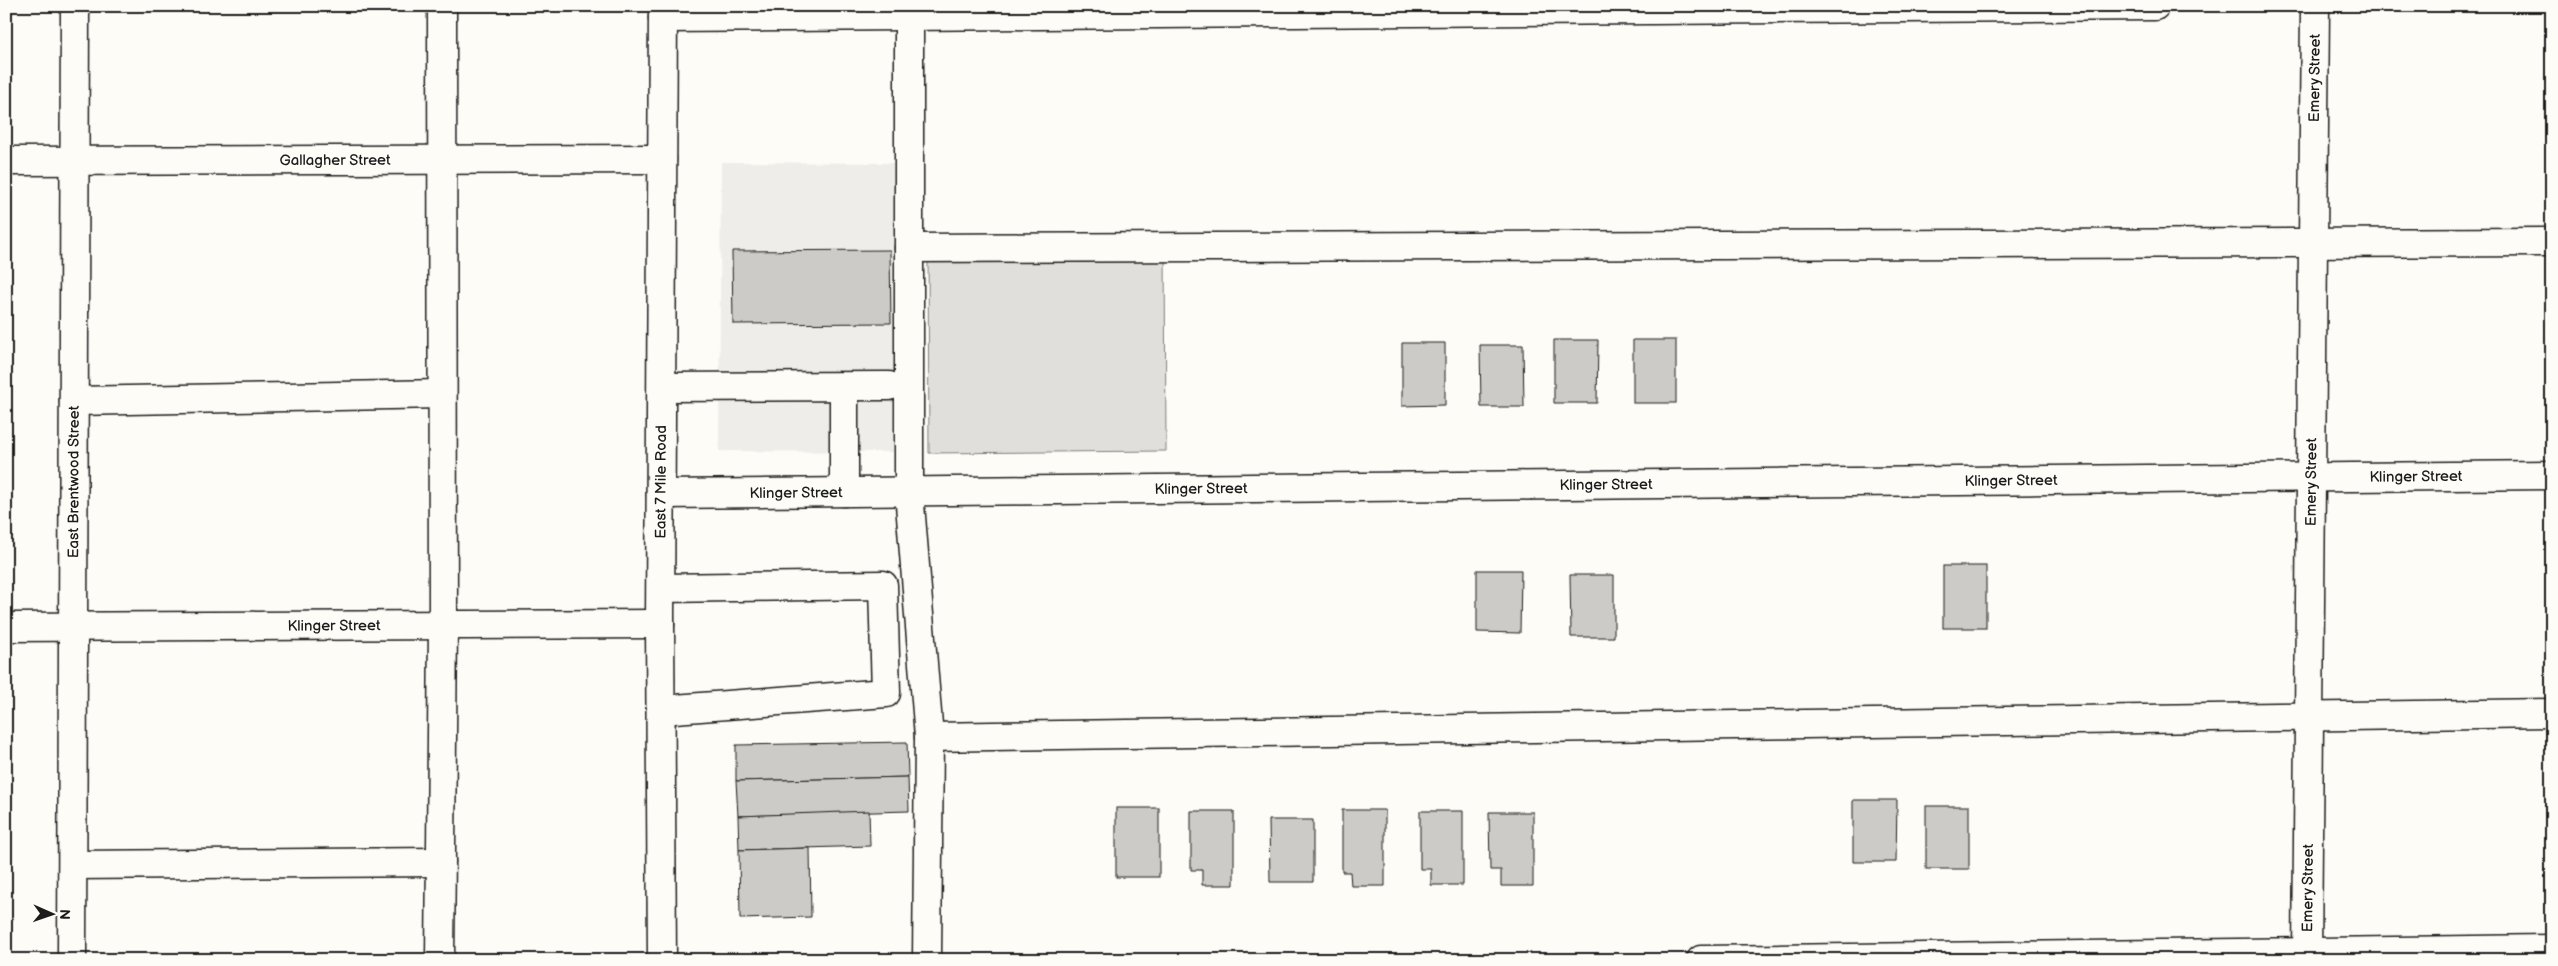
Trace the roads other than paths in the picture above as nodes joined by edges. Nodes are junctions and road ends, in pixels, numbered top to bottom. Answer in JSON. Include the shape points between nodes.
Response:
{"nodes":[{"id":1,"x":75,"y":6,"type":"edge"},
{"id":2,"x":442,"y":6,"type":"edge"},
{"id":3,"x":2155,"y":6,"type":"edge"},
{"id":4,"x":2315,"y":6,"type":"edge"},
{"id":5,"x":663,"y":12,"type":"edge"},
{"id":6,"x":909,"y":12,"type":"edge"},
{"id":7,"x":442,"y":160,"type":"junction"},
{"id":8,"x":662,"y":160,"type":"junction"},
{"id":9,"x":6,"y":161,"type":"edge"},
{"id":10,"x":74,"y":161,"type":"junction"},
{"id":11,"x":2552,"y":242,"type":"edge"},
{"id":12,"x":2312,"y":244,"type":"junction"},
{"id":13,"x":909,"y":248,"type":"junction"},
{"id":14,"x":889,"y":386,"type":"dead end"},
{"id":15,"x":662,"y":387,"type":"junction"},
{"id":16,"x":844,"y":387,"type":"junction"},
{"id":17,"x":442,"y":394,"type":"junction"},
{"id":18,"x":74,"y":401,"type":"junction"},
{"id":19,"x":2552,"y":475,"type":"edge"},
{"id":20,"x":2310,"y":477,"type":"junction"},
{"id":21,"x":844,"y":492,"type":"junction"},
{"id":22,"x":908,"y":492,"type":"junction"},
{"id":23,"x":661,"y":494,"type":"junction"},
{"id":24,"x":662,"y":588,"type":"junction"},
{"id":25,"x":660,"y":624,"type":"junction"},
{"id":26,"x":443,"y":625,"type":"junction"},
{"id":27,"x":6,"y":627,"type":"edge"},
{"id":28,"x":73,"y":627,"type":"junction"},
{"id":29,"x":661,"y":710,"type":"junction"},
{"id":30,"x":2552,"y":713,"type":"edge"},
{"id":31,"x":2309,"y":716,"type":"junction"},
{"id":32,"x":929,"y":737,"type":"junction"},
{"id":33,"x":441,"y":862,"type":"junction"},
{"id":34,"x":72,"y":865,"type":"junction"},
{"id":35,"x":2552,"y":949,"type":"edge"},
{"id":36,"x":2307,"y":956,"type":"edge"},
{"id":37,"x":72,"y":960,"type":"edge"},
{"id":38,"x":440,"y":960,"type":"edge"},
{"id":39,"x":662,"y":960,"type":"edge"},
{"id":40,"x":927,"y":960,"type":"edge"},
{"id":41,"x":1701,"y":960,"type":"edge"}],
"edges":[{"from":1,"to":10,"type":"street","name":"East Brentwood Street"},
{"from":2,"to":7,"type":"street"},
{"from":3,"to":6,"type":"street"},
{"from":4,"to":12,"type":"street","name":"Emery Street"},
{"from":5,"to":6,"type":"street"},
{"from":5,"to":8,"type":"street","name":"East 7 Mile Road"},
{"from":6,"to":13,"type":"street"},
{"from":7,"to":8,"type":"street","name":"Gallagher Street"},
{"from":7,"to":10,"type":"street","name":"Gallagher Street"},
{"from":7,"to":17,"type":"street"},
{"from":8,"to":15,"type":"street","name":"East 7 Mile Road"},
{"from":9,"to":10,"type":"street","name":"Gallagher Street"},
{"from":10,"to":18,"type":"street","name":"East Brentwood Street"},
{"from":11,"to":12,"type":"street"},
{"from":12,"to":13,"type":"street"},
{"from":12,"to":20,"type":"street","name":"Emery Street"},
{"from":13,"to":22,"type":"street"},
{"from":14,"to":16,"type":"street"},
{"from":15,"to":16,"type":"street"},
{"from":15,"to":23,"type":"street","name":"East 7 Mile Road"},
{"from":16,"to":21,"type":"street"},
{"from":17,"to":18,"type":"street"},
{"from":17,"to":26,"type":"street"},
{"from":18,"to":28,"type":"street","name":"East Brentwood Street"},
{"from":19,"to":20,"type":"street","name":"Klinger Street"},
{"from":20,"to":22,"type":"street","name":"Klinger Street"},
{"from":20,"to":31,"type":"street","name":"Emery Street"},
{"from":21,"to":22,"type":"street","name":"Klinger Street"},
{"from":21,"to":23,"type":"street","name":"Klinger Street"},
{"from":22,"to":32,"type":"street"},
{"from":23,"to":24,"type":"street","name":"East 7 Mile Road"},
{"from":24,"to":25,"type":"street","name":"East 7 Mile Road"},
{"from":24,"to":29,"type":"street","via":[[882,584],[886,693]]},
{"from":25,"to":26,"type":"street","name":"Klinger Street"},
{"from":25,"to":29,"type":"street","name":"East 7 Mile Road"},
{"from":26,"to":28,"type":"street","name":"Klinger Street"},
{"from":26,"to":33,"type":"street"},
{"from":27,"to":28,"type":"street","name":"Klinger Street"},
{"from":28,"to":34,"type":"street","name":"East Brentwood Street"},
{"from":29,"to":39,"type":"street","name":"East 7 Mile Road"},
{"from":30,"to":31,"type":"street"},
{"from":31,"to":32,"type":"street"},
{"from":31,"to":36,"type":"street","name":"Emery Street"},
{"from":32,"to":40,"type":"street"},
{"from":33,"to":34,"type":"street"},
{"from":33,"to":38,"type":"street"},
{"from":34,"to":37,"type":"street","name":"East Brentwood Street"},
{"from":35,"to":36,"type":"street"},
{"from":36,"to":41,"type":"street"}]}
